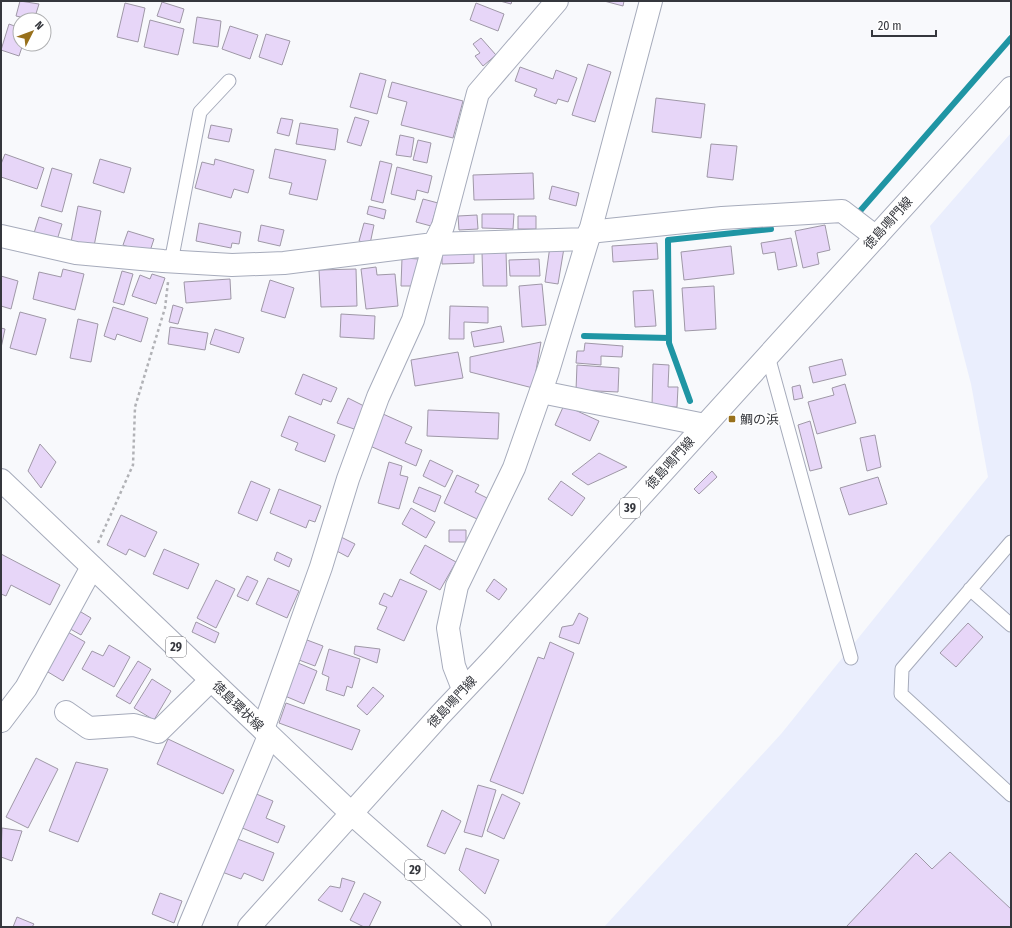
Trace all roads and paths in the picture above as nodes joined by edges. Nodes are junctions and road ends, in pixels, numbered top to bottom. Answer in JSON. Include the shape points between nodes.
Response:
{"nodes":[{"id":1,"x":557,"y":1,"type":"edge"},
{"id":2,"x":651,"y":1,"type":"edge"},
{"id":3,"x":229,"y":81,"type":"dead end"},
{"id":4,"x":1011,"y":88,"type":"edge"},
{"id":5,"x":1,"y":236,"type":"edge"},
{"id":6,"x":589,"y":236,"type":"junction"},
{"id":7,"x":876,"y":237,"type":"junction"},
{"id":8,"x":434,"y":244,"type":"junction"},
{"id":9,"x":171,"y":262,"type":"junction"},
{"id":10,"x":768,"y":356,"type":"junction"},
{"id":11,"x":541,"y":392,"type":"junction"},
{"id":12,"x":705,"y":425,"type":"junction"},
{"id":13,"x":1,"y":480,"type":"edge"},
{"id":14,"x":1011,"y":542,"type":"edge"},
{"id":15,"x":90,"y":565,"type":"junction"},
{"id":16,"x":970,"y":589,"type":"junction"},
{"id":17,"x":1011,"y":625,"type":"edge"},
{"id":18,"x":851,"y":658,"type":"dead end"},
{"id":19,"x":211,"y":680,"type":"junction"},
{"id":20,"x":463,"y":689,"type":"junction"},
{"id":21,"x":66,"y":712,"type":"dead end"},
{"id":22,"x":1,"y":721,"type":"edge"},
{"id":23,"x":266,"y":732,"type":"junction"},
{"id":24,"x":1011,"y":795,"type":"edge"},
{"id":25,"x":351,"y":813,"type":"junction"},
{"id":26,"x":189,"y":927,"type":"edge"},
{"id":27,"x":249,"y":927,"type":"edge"},
{"id":28,"x":480,"y":927,"type":"edge"}],
"edges":[{"from":1,"to":8,"type":"street","via":[[478,93],[443,226]]},
{"from":2,"to":6,"type":"street"},
{"from":3,"to":9,"type":"lane","via":[[200,112]]},
{"from":4,"to":7,"type":"street","name":"徳島鳴門線","number":"39"},
{"from":5,"to":9,"type":"street","via":[[76,253]]},
{"from":6,"to":7,"type":"street","via":[[722,218],[842,211]]},
{"from":6,"to":8,"type":"street"},
{"from":6,"to":11,"type":"street"},
{"from":7,"to":10,"type":"street","name":"徳島鳴門線","number":"39"},
{"from":8,"to":9,"type":"street","via":[[284,263],[232,265]]},
{"from":8,"to":23,"type":"street","via":[[414,320],[378,397],[348,479]]},
{"from":9,"to":15,"type":"path","via":[[165,308],[135,407],[133,465]]},
{"from":10,"to":12,"type":"street","name":"徳島鳴門線","number":"39"},
{"from":10,"to":18,"type":"lane"},
{"from":11,"to":12,"type":"street"},
{"from":11,"to":20,"type":"street","via":[[514,468],[457,586],[450,616],[449,644]]},
{"from":12,"to":20,"type":"street","name":"徳島鳴門線","number":"39"},
{"from":13,"to":15,"type":"street","name":"徳島環状線","number":"29"},
{"from":14,"to":16,"type":"lane"},
{"from":15,"to":19,"type":"street","name":"徳島環状線","number":"29"},
{"from":15,"to":22,"type":"street","via":[[26,688]]},
{"from":16,"to":17,"type":"lane"},
{"from":16,"to":24,"type":"lane","via":[[902,669],[901,694]]},
{"from":19,"to":21,"type":"street","via":[[158,732],[134,725],[89,728]]},
{"from":19,"to":23,"type":"street","name":"徳島環状線","number":"29"},
{"from":20,"to":25,"type":"street","name":"徳島鳴門線","number":"39"},
{"from":23,"to":25,"type":"street","name":"徳島環状線","number":"29"},
{"from":23,"to":26,"type":"street"},
{"from":25,"to":27,"type":"street","name":"徳島鳴門線","number":"39"},
{"from":25,"to":28,"type":"street","name":"徳島環状線","number":"29"}]}
